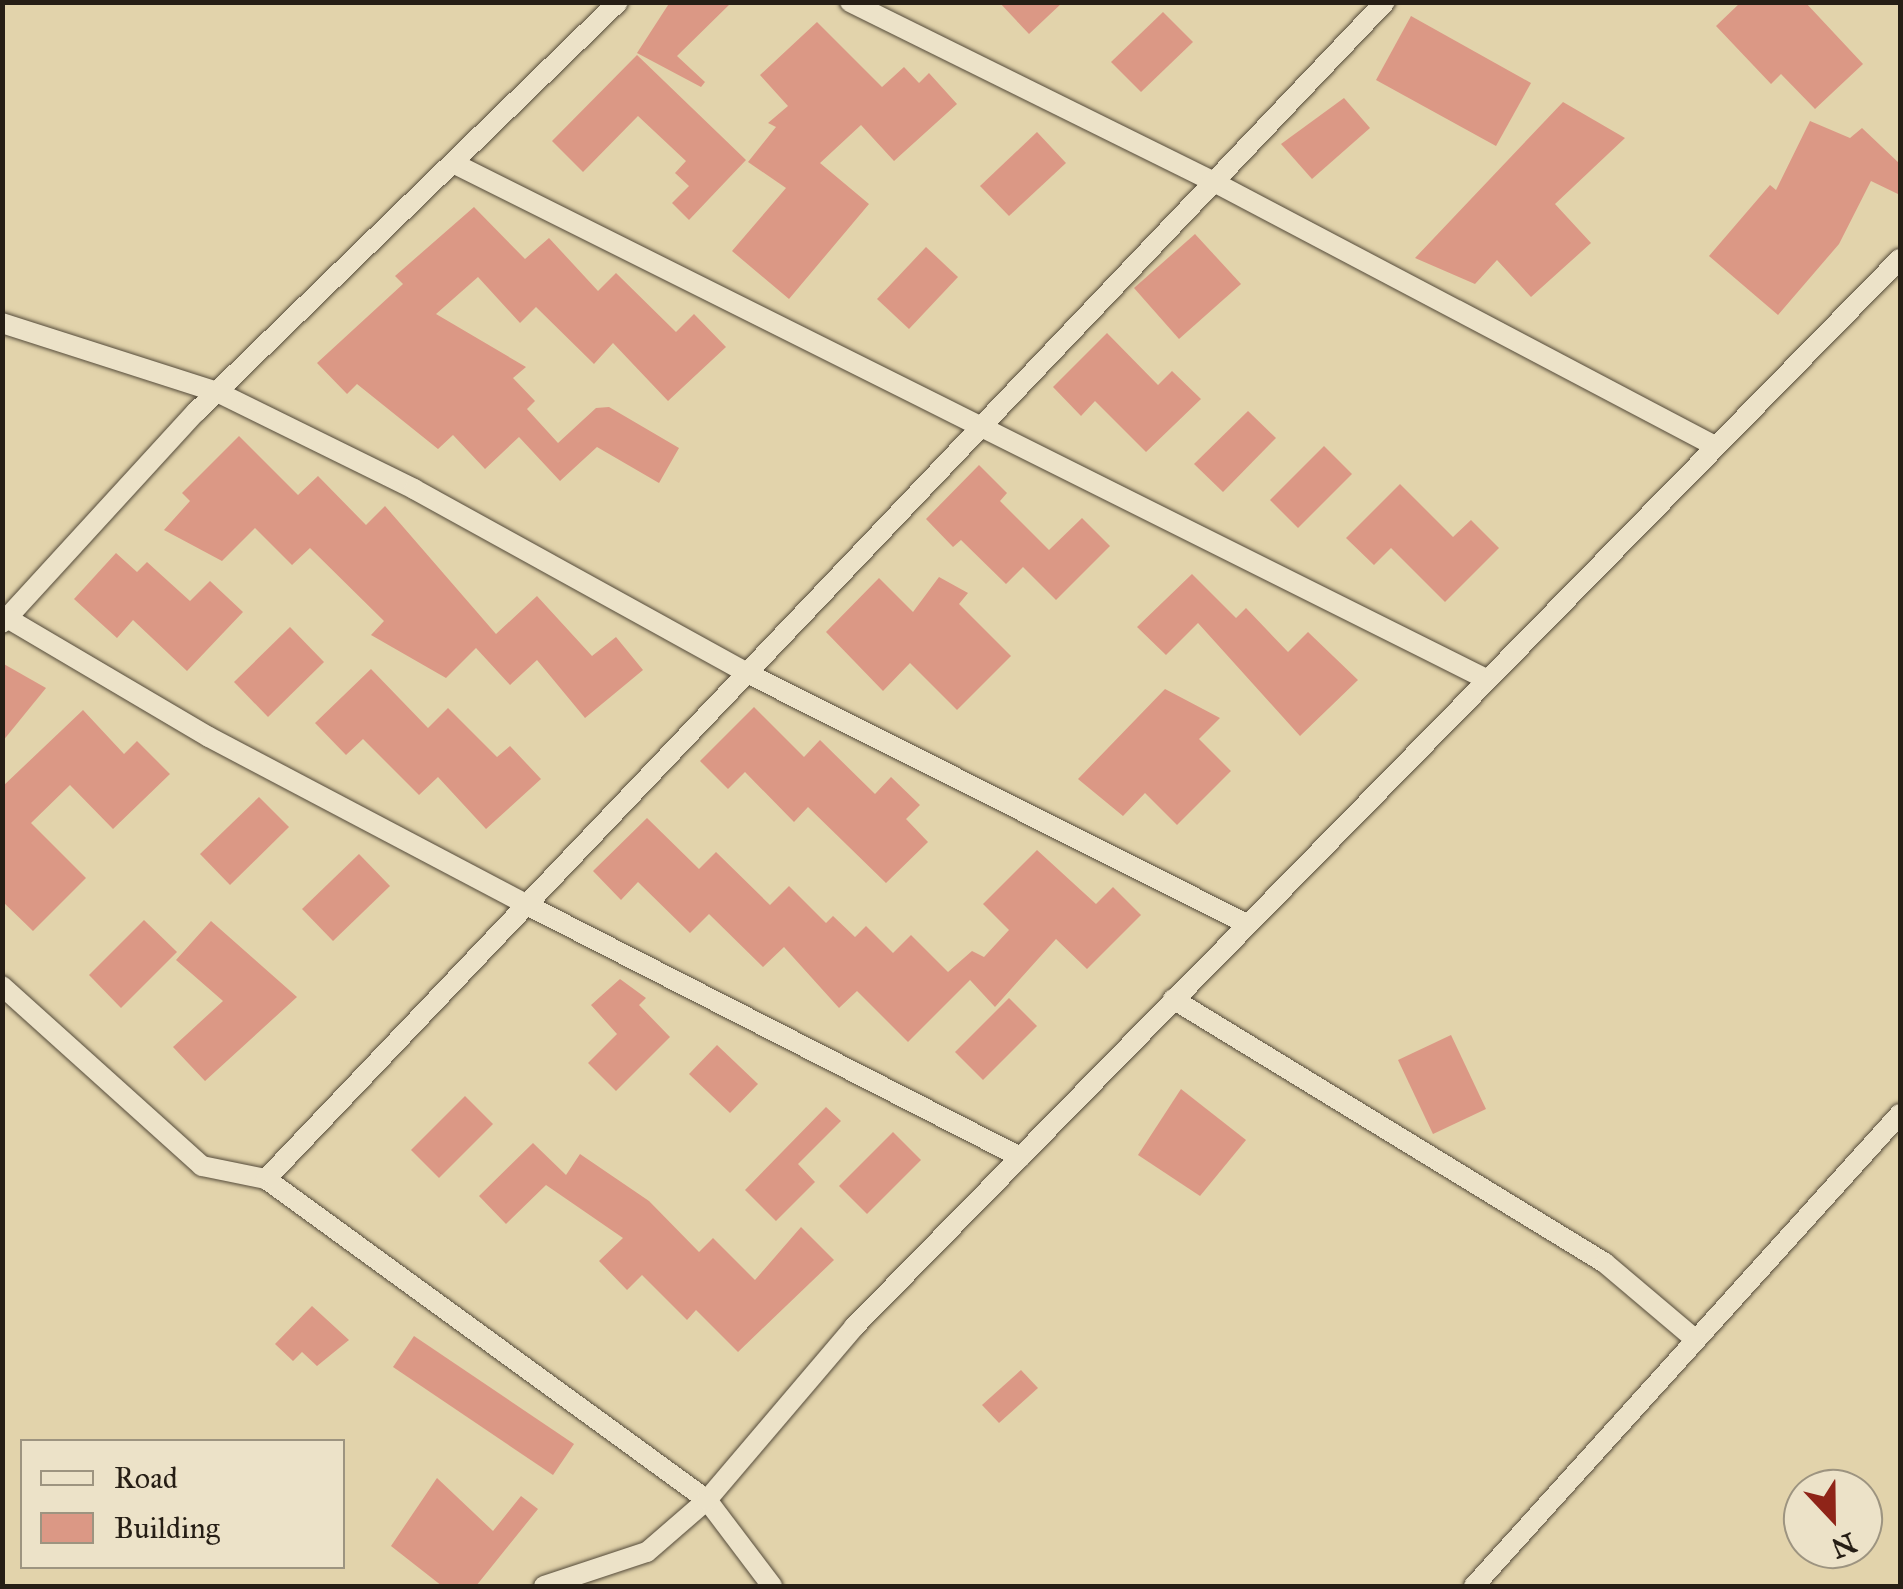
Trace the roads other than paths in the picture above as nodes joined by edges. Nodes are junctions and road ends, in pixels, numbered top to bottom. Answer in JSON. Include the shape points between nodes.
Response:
{"nodes":[{"id":1,"x":618,"y":2,"type":"edge"},
{"id":2,"x":850,"y":2,"type":"edge"},
{"id":3,"x":1385,"y":2,"type":"edge"},
{"id":4,"x":457,"y":165,"type":"junction"},
{"id":5,"x":1212,"y":181,"type":"junction"},
{"id":6,"x":1900,"y":258,"type":"edge"},
{"id":7,"x":2,"y":323,"type":"edge"},
{"id":8,"x":217,"y":392,"type":"junction"},
{"id":9,"x":982,"y":427,"type":"junction"},
{"id":10,"x":1714,"y":445,"type":"junction"},
{"id":11,"x":5,"y":620,"type":"edge"},
{"id":12,"x":749,"y":674,"type":"junction"},
{"id":13,"x":1484,"y":678,"type":"junction"},
{"id":14,"x":527,"y":905,"type":"junction"},
{"id":15,"x":1245,"y":923,"type":"junction"},
{"id":16,"x":2,"y":986,"type":"edge"},
{"id":17,"x":1173,"y":998,"type":"junction"},
{"id":18,"x":1900,"y":1114,"type":"edge"},
{"id":19,"x":1020,"y":1158,"type":"junction"},
{"id":20,"x":266,"y":1180,"type":"junction"},
{"id":21,"x":1696,"y":1340,"type":"junction"},
{"id":22,"x":707,"y":1500,"type":"junction"},
{"id":23,"x":544,"y":1586,"type":"edge"},
{"id":24,"x":772,"y":1586,"type":"edge"},
{"id":25,"x":1474,"y":1586,"type":"edge"}],
"edges":[{"from":1,"to":4,"type":"street"},
{"from":2,"to":5,"type":"street"},
{"from":3,"to":5,"type":"street"},
{"from":4,"to":8,"type":"street"},
{"from":4,"to":9,"type":"street"},
{"from":5,"to":9,"type":"street"},
{"from":5,"to":10,"type":"street"},
{"from":6,"to":10,"type":"street","via":[[1789,380]]},
{"from":7,"to":8,"type":"street"},
{"from":8,"to":11,"type":"street"},
{"from":8,"to":12,"type":"street","via":[[414,489]]},
{"from":9,"to":12,"type":"street"},
{"from":9,"to":13,"type":"street"},
{"from":10,"to":13,"type":"street"},
{"from":11,"to":14,"type":"street","via":[[208,737]]},
{"from":12,"to":14,"type":"street"},
{"from":12,"to":15,"type":"street"},
{"from":13,"to":15,"type":"street"},
{"from":14,"to":19,"type":"street"},
{"from":14,"to":20,"type":"street"},
{"from":15,"to":17,"type":"street"},
{"from":16,"to":20,"type":"street","via":[[202,1166]]},
{"from":17,"to":19,"type":"street"},
{"from":17,"to":21,"type":"street","via":[[1605,1263]]},
{"from":18,"to":21,"type":"street"},
{"from":19,"to":22,"type":"street","via":[[854,1326]]},
{"from":20,"to":22,"type":"street"},
{"from":21,"to":25,"type":"street"},
{"from":22,"to":23,"type":"street","via":[[647,1552]]},
{"from":22,"to":24,"type":"street"}]}
